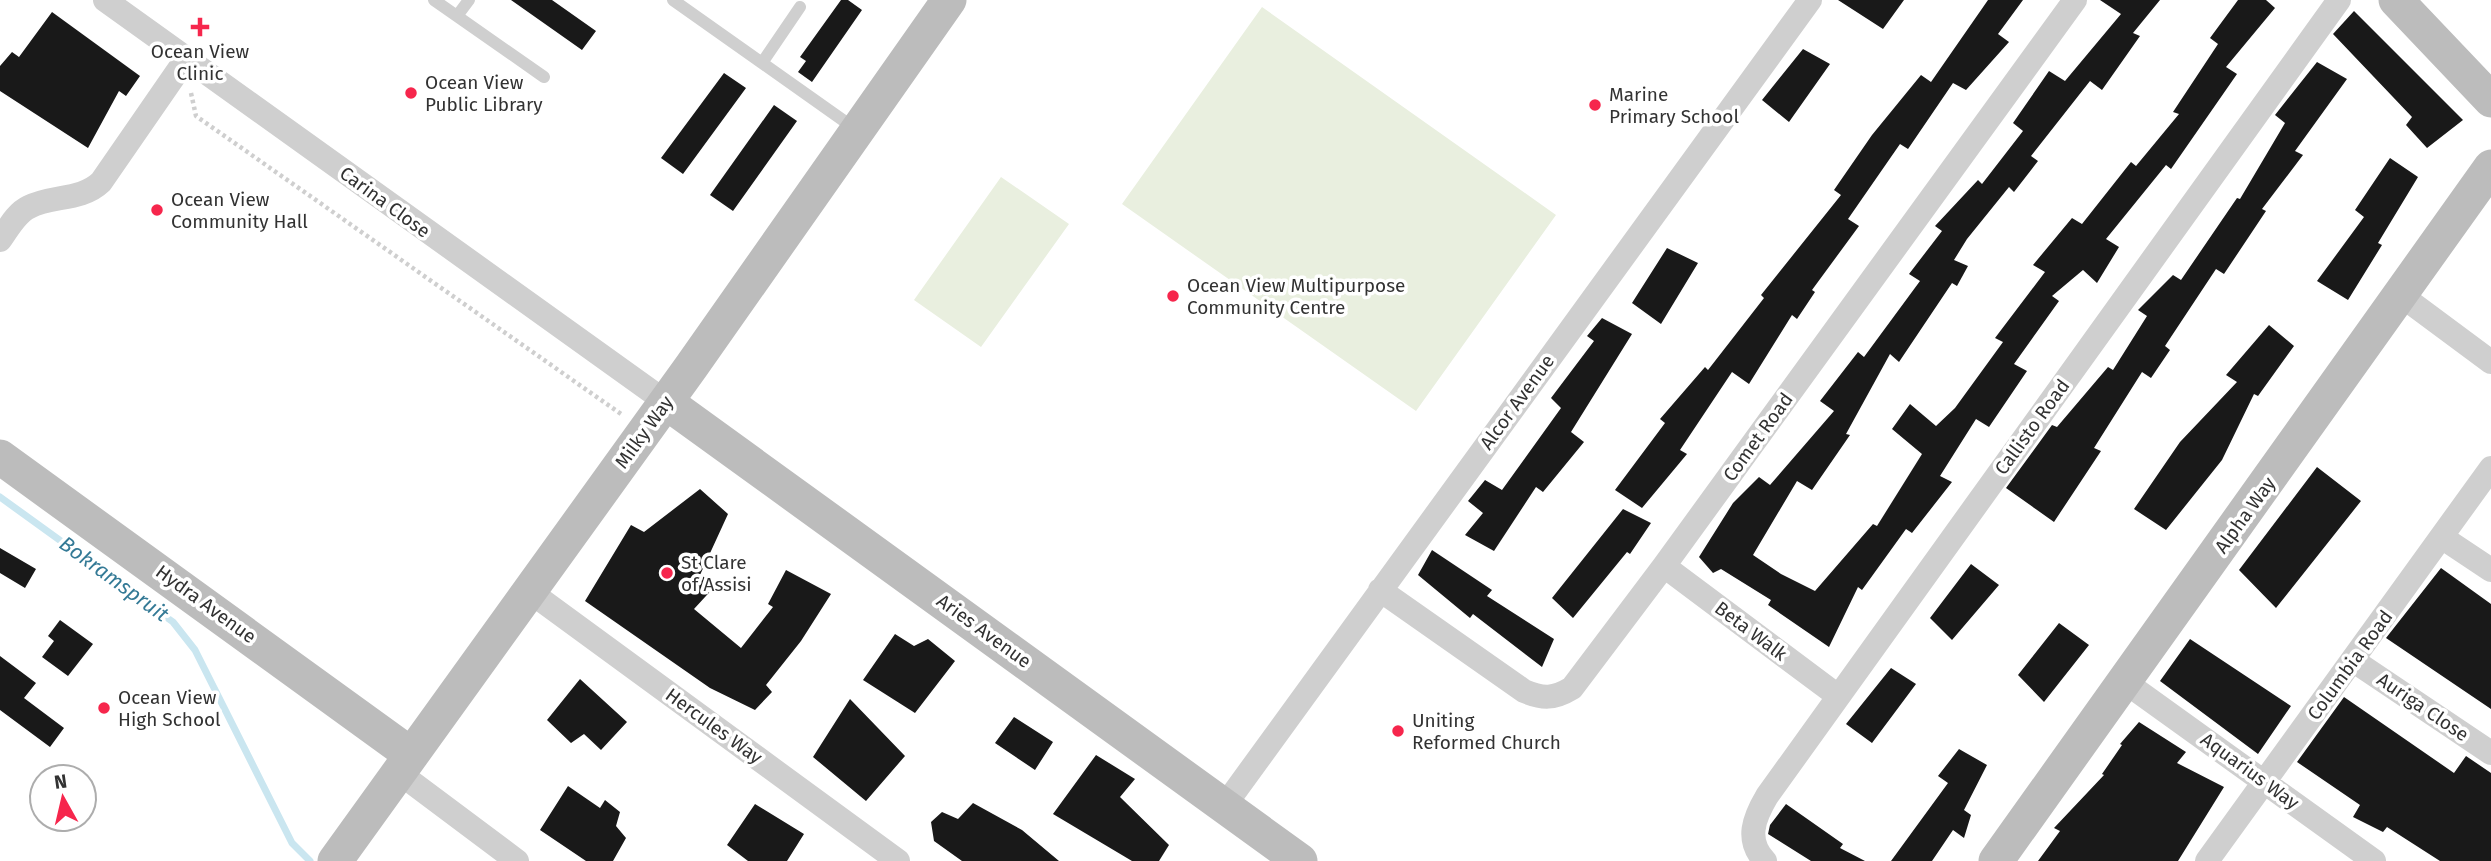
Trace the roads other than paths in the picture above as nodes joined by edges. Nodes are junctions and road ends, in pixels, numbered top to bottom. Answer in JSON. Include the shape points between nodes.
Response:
{"nodes":[{"id":1,"x":105,"y":0,"type":"edge"},
{"id":2,"x":434,"y":0,"type":"edge"},
{"id":3,"x":469,"y":0,"type":"edge"},
{"id":4,"x":673,"y":0,"type":"edge"},
{"id":5,"x":949,"y":0,"type":"edge"},
{"id":6,"x":1811,"y":0,"type":"edge"},
{"id":7,"x":2075,"y":0,"type":"edge"},
{"id":8,"x":2339,"y":0,"type":"edge"},
{"id":9,"x":2396,"y":0,"type":"edge"},
{"id":10,"x":800,"y":6,"type":"dead end"},
{"id":11,"x":457,"y":16,"type":"junction"},
{"id":12,"x":762,"y":63,"type":"junction"},
{"id":13,"x":181,"y":66,"type":"junction"},
{"id":14,"x":544,"y":77,"type":"dead end"},
{"id":15,"x":2491,"y":100,"type":"edge"},
{"id":16,"x":858,"y":130,"type":"junction"},
{"id":17,"x":2491,"y":167,"type":"edge"},
{"id":18,"x":0,"y":240,"type":"edge"},
{"id":19,"x":2402,"y":296,"type":"junction"},
{"id":20,"x":2491,"y":362,"type":"edge"},
{"id":21,"x":666,"y":402,"type":"junction"},
{"id":22,"x":0,"y":457,"type":"edge"},
{"id":23,"x":2491,"y":468,"type":"edge"},
{"id":24,"x":2443,"y":538,"type":"junction"},
{"id":25,"x":1664,"y":566,"type":"junction"},
{"id":26,"x":2491,"y":570,"type":"edge"},
{"id":27,"x":1380,"y":590,"type":"junction"},
{"id":28,"x":529,"y":591,"type":"junction"},
{"id":29,"x":2354,"y":661,"type":"junction"},
{"id":30,"x":2125,"y":682,"type":"junction"},
{"id":31,"x":1838,"y":696,"type":"junction"},
{"id":32,"x":2491,"y":753,"type":"edge"},
{"id":33,"x":404,"y":763,"type":"junction"},
{"id":34,"x":2264,"y":782,"type":"junction"},
{"id":35,"x":1226,"y":804,"type":"junction"},
{"id":36,"x":334,"y":861,"type":"edge"},
{"id":37,"x":517,"y":861,"type":"edge"},
{"id":38,"x":898,"y":861,"type":"edge"},
{"id":39,"x":1300,"y":861,"type":"edge"},
{"id":40,"x":1765,"y":861,"type":"edge"},
{"id":41,"x":1996,"y":861,"type":"edge"},
{"id":42,"x":2207,"y":861,"type":"edge"},
{"id":43,"x":2374,"y":861,"type":"edge"}],
"edges":[{"from":1,"to":13,"type":"street","name":"Carina Close"},
{"from":2,"to":11,"type":"lane"},
{"from":3,"to":11,"type":"lane"},
{"from":4,"to":12,"type":"lane"},
{"from":5,"to":16,"type":"street","name":"Milky Way"},
{"from":6,"to":27,"type":"street","name":"Alcor Avenue"},
{"from":7,"to":25,"type":"street","name":"Comet Road"},
{"from":8,"to":31,"type":"street","name":"Callisto Road"},
{"from":9,"to":15,"type":"street"},
{"from":10,"to":12,"type":"lane"},
{"from":11,"to":14,"type":"lane"},
{"from":12,"to":16,"type":"lane"},
{"from":13,"to":18,"type":"street","via":[[95,188],[30,206]]},
{"from":13,"to":21,"type":"street","name":"Carina Close"},
{"from":16,"to":21,"type":"street","name":"Milky Way"},
{"from":17,"to":19,"type":"street","name":"Alpha Way"},
{"from":19,"to":20,"type":"street"},
{"from":19,"to":30,"type":"street","name":"Alpha Way"},
{"from":21,"to":28,"type":"street","name":"Milky Way"},
{"from":21,"to":35,"type":"street","name":"Aries Avenue"},
{"from":22,"to":33,"type":"street","name":"Hydra Avenue"},
{"from":23,"to":24,"type":"street","name":"Columbia Road"},
{"from":24,"to":26,"type":"street"},
{"from":24,"to":29,"type":"street","name":"Columbia Road"},
{"from":25,"to":27,"type":"street","name":"Comet Road","via":[[1572,688],[1552,698],[1503,679]]},
{"from":25,"to":31,"type":"street","name":"Beta Walk"},
{"from":27,"to":35,"type":"street","name":"Alcor Avenue"},
{"from":28,"to":33,"type":"street","name":"Milky Way"},
{"from":28,"to":38,"type":"street","name":"Hercules Way"},
{"from":29,"to":32,"type":"street","name":"Auriga Close"},
{"from":29,"to":34,"type":"street","name":"Columbia Road"},
{"from":30,"to":34,"type":"street","name":"Aquarius Way"},
{"from":30,"to":41,"type":"street","name":"Alpha Way"},
{"from":31,"to":40,"type":"street","name":"Callisto Road","via":[[1755,818],[1753,843]]},
{"from":33,"to":36,"type":"street","name":"Milky Way"},
{"from":33,"to":37,"type":"street"},
{"from":34,"to":42,"type":"street","name":"Columbia Road"},
{"from":34,"to":43,"type":"street","name":"Aquarius Way"},
{"from":35,"to":39,"type":"street","name":"Aries Avenue"}]}
